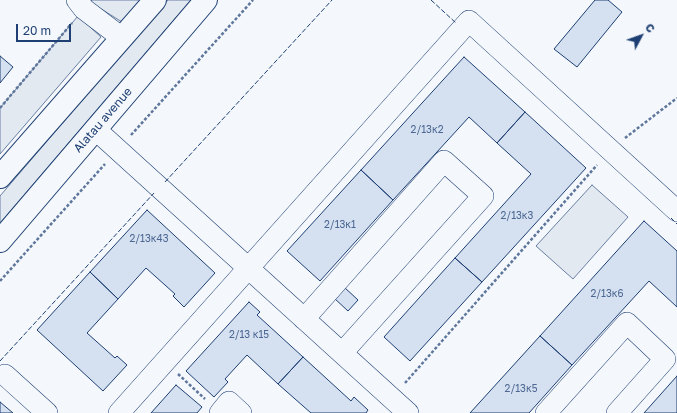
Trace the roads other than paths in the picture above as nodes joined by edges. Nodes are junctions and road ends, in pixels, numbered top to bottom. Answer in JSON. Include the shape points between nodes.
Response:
{"nodes":[{"id":1,"x":155,"y":0,"type":"edge"},
{"id":2,"x":206,"y":0,"type":"edge"},
{"id":3,"x":80,"y":5,"type":"edge"},
{"id":4,"x":122,"y":38,"type":"junction"},
{"id":5,"x":95,"y":129,"type":"junction"},
{"id":6,"x":0,"y":177,"type":"edge"},
{"id":7,"x":677,"y":211,"type":"edge"},
{"id":8,"x":0,"y":241,"type":"edge"},
{"id":9,"x":248,"y":268,"type":"junction"},
{"id":10,"x":304,"y":319,"type":"junction"},
{"id":11,"x":342,"y":353,"type":"junction"},
{"id":12,"x":4,"y":375,"type":"dead end"},
{"id":13,"x":47,"y":413,"type":"edge"},
{"id":14,"x":119,"y":413,"type":"edge"},
{"id":15,"x":220,"y":413,"type":"edge"},
{"id":16,"x":241,"y":413,"type":"edge"},
{"id":17,"x":408,"y":413,"type":"edge"},
{"id":18,"x":546,"y":413,"type":"edge"},
{"id":19,"x":617,"y":413,"type":"edge"}],
"edges":[{"from":1,"to":4,"type":"main road"},
{"from":2,"to":5,"type":"main road","name":"Alatau avenue"},
{"from":3,"to":4,"type":"lane"},
{"from":4,"to":6,"type":"main road"},
{"from":5,"to":8,"type":"main road","name":"Alatau avenue"},
{"from":5,"to":9,"type":"lane"},
{"from":7,"to":9,"type":"lane","via":[[469,21]]},
{"from":9,"to":10,"type":"lane"},
{"from":9,"to":14,"type":"lane"},
{"from":10,"to":11,"type":"lane"},
{"from":10,"to":11,"type":"lane","via":[[444,161],[483,196]]},
{"from":11,"to":17,"type":"lane"},
{"from":12,"to":13,"type":"lane"},
{"from":15,"to":16,"type":"lane","via":[[229,402]]},
{"from":18,"to":19,"type":"lane","via":[[627,323],[665,359]]}]}
